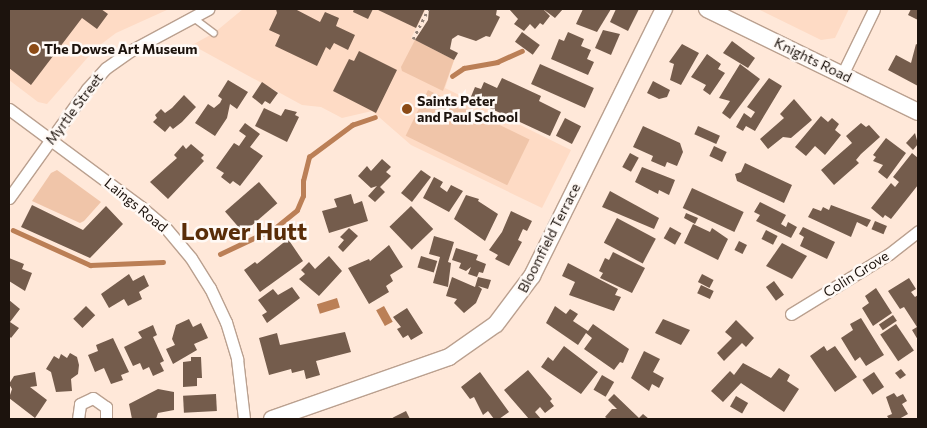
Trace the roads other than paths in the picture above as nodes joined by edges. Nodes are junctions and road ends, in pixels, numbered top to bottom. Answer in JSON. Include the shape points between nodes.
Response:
{"nodes":[{"id":1,"x":208,"y":9,"type":"edge"},
{"id":2,"x":664,"y":9,"type":"edge"},
{"id":3,"x":707,"y":9,"type":"edge"},
{"id":4,"x":874,"y":9,"type":"edge"},
{"id":5,"x":194,"y":18,"type":"junction"},
{"id":6,"x":214,"y":33,"type":"dead end"},
{"id":7,"x":842,"y":75,"type":"junction"},
{"id":8,"x":9,"y":110,"type":"edge"},
{"id":9,"x":918,"y":112,"type":"edge"},
{"id":10,"x":51,"y":139,"type":"junction"},
{"id":11,"x":9,"y":198,"type":"edge"},
{"id":12,"x":918,"y":231,"type":"edge"},
{"id":13,"x":791,"y":314,"type":"dead end"},
{"id":14,"x":78,"y":419,"type":"edge"},
{"id":15,"x":106,"y":419,"type":"edge"},
{"id":16,"x":244,"y":419,"type":"edge"},
{"id":17,"x":272,"y":419,"type":"edge"}],
"edges":[{"from":1,"to":5,"type":"street","name":"Myrtle Street"},
{"from":2,"to":17,"type":"street","name":"Bloomfield Terrace","via":[[532,276],[521,295],[496,324],[449,357]]},
{"from":3,"to":7,"type":"street","name":"Knights Road"},
{"from":4,"to":7,"type":"street"},
{"from":5,"to":6,"type":"lane"},
{"from":5,"to":10,"type":"street","name":"Myrtle Street","via":[[130,51],[106,68]]},
{"from":7,"to":9,"type":"street","name":"Knights Road"},
{"from":8,"to":10,"type":"street","name":"Laings Road"},
{"from":10,"to":11,"type":"street","name":"Myrtle Street"},
{"from":10,"to":16,"type":"street","name":"Laings Road","via":[[165,227],[191,258],[226,322],[242,384]]},
{"from":12,"to":13,"type":"street","name":"Colin Grove","via":[[889,254]]},
{"from":14,"to":15,"type":"street","via":[[80,404],[93,398],[106,406]]}]}
